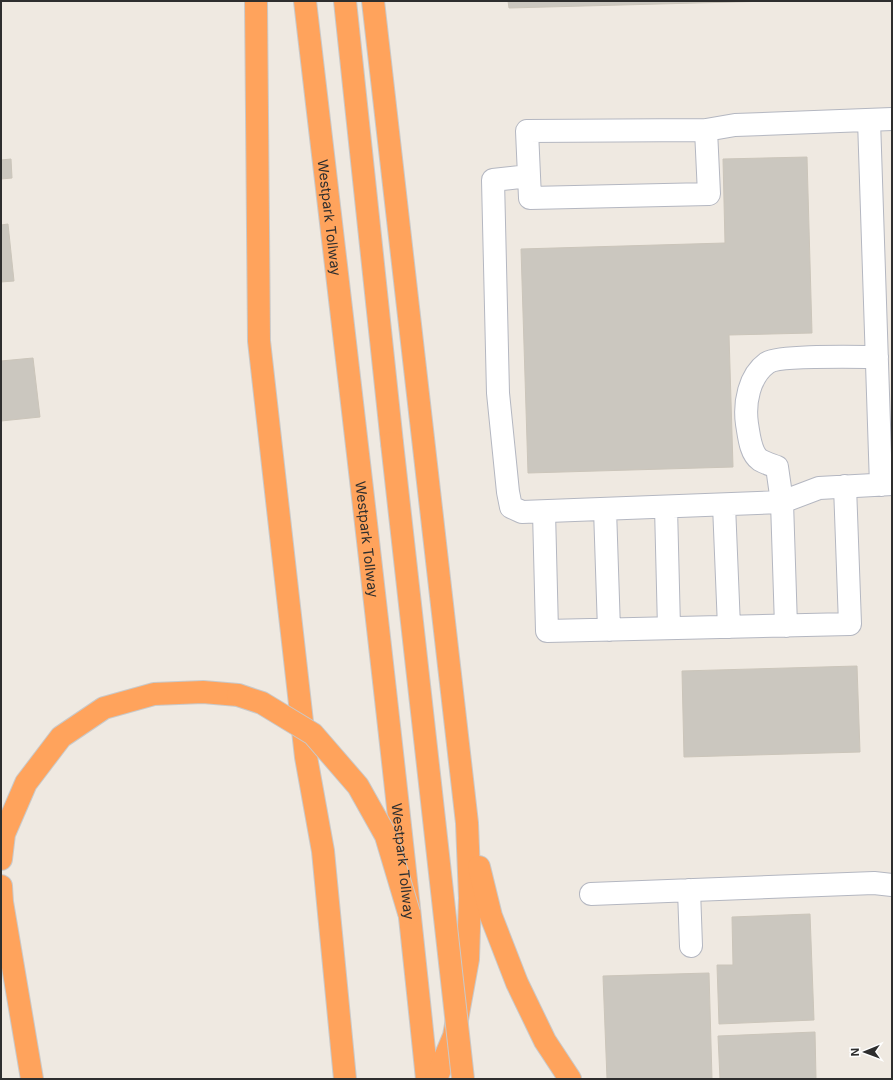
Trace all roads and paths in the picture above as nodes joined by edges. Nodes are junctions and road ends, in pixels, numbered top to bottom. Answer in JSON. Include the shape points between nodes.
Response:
{"nodes":[{"id":1,"x":256,"y":1,"type":"edge"},
{"id":2,"x":305,"y":1,"type":"edge"},
{"id":3,"x":345,"y":1,"type":"edge"},
{"id":4,"x":373,"y":1,"type":"edge"},
{"id":5,"x":892,"y":119,"type":"edge"},
{"id":6,"x":869,"y":120,"type":"junction"},
{"id":7,"x":706,"y":130,"type":"junction"},
{"id":8,"x":529,"y":176,"type":"junction"},
{"id":9,"x":877,"y":357,"type":"junction"},
{"id":10,"x":886,"y":485,"type":"edge"},
{"id":11,"x":846,"y":486,"type":"junction"},
{"id":12,"x":782,"y":502,"type":"junction"},
{"id":13,"x":724,"y":504,"type":"junction"},
{"id":14,"x":666,"y":507,"type":"junction"},
{"id":15,"x":605,"y":509,"type":"junction"},
{"id":16,"x":544,"y":512,"type":"junction"},
{"id":17,"x":786,"y":626,"type":"junction"},
{"id":18,"x":729,"y":627,"type":"junction"},
{"id":19,"x":669,"y":628,"type":"junction"},
{"id":20,"x":609,"y":630,"type":"junction"},
{"id":21,"x":468,"y":823,"type":"junction"},
{"id":22,"x":1,"y":859,"type":"edge"},
{"id":23,"x":892,"y":885,"type":"edge"},
{"id":24,"x":1,"y":886,"type":"edge"},
{"id":25,"x":689,"y":890,"type":"junction"},
{"id":26,"x":591,"y":894,"type":"dead end"},
{"id":27,"x":410,"y":913,"type":"junction"},
{"id":28,"x":691,"y":946,"type":"dead end"},
{"id":29,"x":32,"y":1079,"type":"edge"},
{"id":30,"x":345,"y":1079,"type":"edge"},
{"id":31,"x":427,"y":1079,"type":"edge"},
{"id":32,"x":436,"y":1079,"type":"edge"},
{"id":33,"x":463,"y":1079,"type":"edge"},
{"id":34,"x":570,"y":1079,"type":"edge"}],
"edges":[{"from":1,"to":30,"type":"highway","via":[[259,341],[306,757],[323,851]]},
{"from":2,"to":27,"type":"highway","name":"Westpark Tollway","bridge":true},
{"from":3,"to":33,"type":"highway","bridge":true},
{"from":4,"to":21,"type":"highway"},
{"from":5,"to":6,"type":"lane"},
{"from":6,"to":7,"type":"lane","via":[[735,125]]},
{"from":6,"to":9,"type":"lane"},
{"from":7,"to":8,"type":"lane","via":[[526,131]]},
{"from":7,"to":8,"type":"lane","via":[[709,194],[530,198]]},
{"from":8,"to":16,"type":"lane","via":[[493,180],[498,393],[511,507],[522,512]]},
{"from":9,"to":10,"type":"lane"},
{"from":9,"to":12,"type":"lane","via":[[784,358],[768,362],[756,374],[747,395],[750,444],[759,459],[777,467]]},
{"from":10,"to":11,"type":"lane"},
{"from":11,"to":12,"type":"lane","via":[[819,488]]},
{"from":11,"to":17,"type":"lane","via":[[850,624]]},
{"from":12,"to":13,"type":"lane"},
{"from":12,"to":17,"type":"lane"},
{"from":13,"to":14,"type":"lane"},
{"from":13,"to":18,"type":"lane"},
{"from":14,"to":15,"type":"lane"},
{"from":14,"to":19,"type":"lane"},
{"from":15,"to":16,"type":"lane"},
{"from":15,"to":20,"type":"lane"},
{"from":16,"to":20,"type":"lane","via":[[547,631]]},
{"from":17,"to":18,"type":"lane"},
{"from":18,"to":19,"type":"lane"},
{"from":19,"to":20,"type":"lane"},
{"from":21,"to":32,"type":"highway","via":[[468,959],[454,1036]]},
{"from":21,"to":34,"type":"highway","via":[[491,916],[517,983],[546,1041]]},
{"from":22,"to":27,"type":"highway","bridge":true,"via":[[4,834],[26,783],[61,737],[104,708],[154,694],[203,692],[238,695],[262,703],[313,734],[358,786],[386,836]]},
{"from":23,"to":25,"type":"lane","via":[[874,883]]},
{"from":24,"to":29,"type":"highway"},
{"from":25,"to":26,"type":"lane"},
{"from":25,"to":28,"type":"lane"},
{"from":27,"to":31,"type":"highway","name":"Westpark Tollway"}]}
